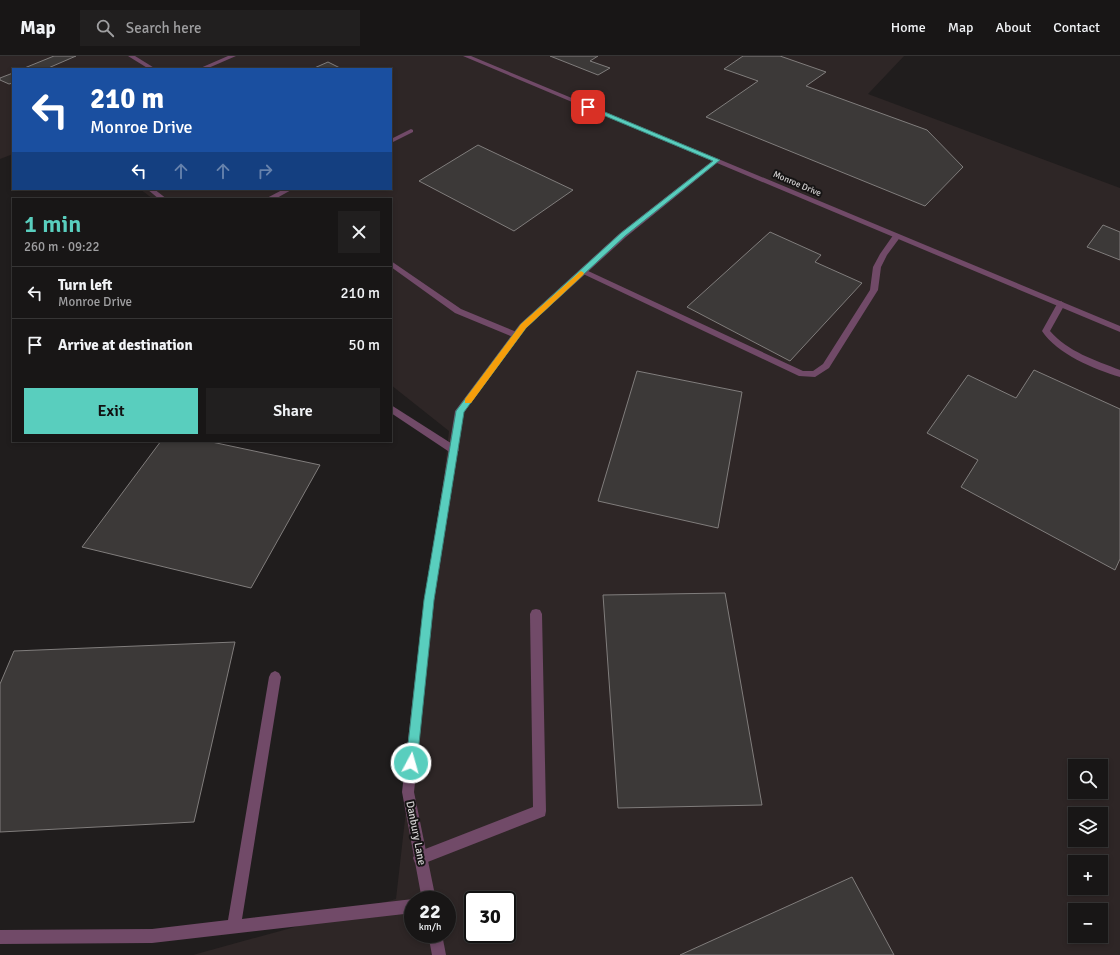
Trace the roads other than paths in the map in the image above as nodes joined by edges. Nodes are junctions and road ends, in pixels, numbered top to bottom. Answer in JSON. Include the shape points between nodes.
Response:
{"nodes":[{"id":1,"x":131,"y":56,"type":"edge"},
{"id":2,"x":233,"y":56,"type":"edge"},
{"id":3,"x":466,"y":56,"type":"edge"},
{"id":4,"x":151,"y":68,"type":"edge"},
{"id":5,"x":203,"y":68,"type":"edge"},
{"id":6,"x":411,"y":131,"type":"dead end"},
{"id":7,"x":392,"y":140,"type":"edge"},
{"id":8,"x":717,"y":160,"type":"junction"},
{"id":9,"x":151,"y":190,"type":"edge"},
{"id":10,"x":288,"y":190,"type":"edge"},
{"id":11,"x":162,"y":198,"type":"edge"},
{"id":12,"x":271,"y":198,"type":"edge"},
{"id":13,"x":897,"y":236,"type":"junction"},
{"id":14,"x":392,"y":264,"type":"edge"},
{"id":15,"x":583,"y":272,"type":"junction"},
{"id":16,"x":1061,"y":304,"type":"junction"},
{"id":17,"x":1120,"y":329,"type":"edge"},
{"id":18,"x":516,"y":335,"type":"junction"},
{"id":19,"x":1120,"y":374,"type":"edge"},
{"id":20,"x":392,"y":409,"type":"edge"},
{"id":21,"x":454,"y":450,"type":"junction"},
{"id":22,"x":536,"y":614,"type":"dead end"},
{"id":23,"x":275,"y":677,"type":"dead end"},
{"id":24,"x":420,"y":858,"type":"junction"},
{"id":25,"x":427,"y":891,"type":"edge"},
{"id":26,"x":404,"y":907,"type":"edge"},
{"id":27,"x":234,"y":926,"type":"junction"},
{"id":28,"x":0,"y":937,"type":"edge"},
{"id":29,"x":437,"y":943,"type":"edge"},
{"id":30,"x":439,"y":955,"type":"edge"}],
"edges":[{"from":1,"to":4,"type":"street"},
{"from":2,"to":5,"type":"street"},
{"from":3,"to":8,"type":"street","name":"Monroe Drive"},
{"from":6,"to":7,"type":"street"},
{"from":8,"to":13,"type":"street","name":"Monroe Drive"},
{"from":8,"to":15,"type":"street","name":"Danbury Lane","via":[[623,235]]},
{"from":9,"to":11,"type":"street"},
{"from":10,"to":12,"type":"street"},
{"from":13,"to":15,"type":"street","via":[[879,261],[873,278],[874,290],[826,366],[815,374],[802,374]]},
{"from":13,"to":16,"type":"street","name":"Monroe Drive"},
{"from":14,"to":18,"type":"street","via":[[458,311]]},
{"from":15,"to":18,"type":"street","name":"Danbury Lane"},
{"from":16,"to":17,"type":"street","name":"Monroe Drive"},
{"from":16,"to":19,"type":"street","via":[[1046,331],[1052,341]]},
{"from":18,"to":21,"type":"street","name":"Danbury Lane","via":[[460,411]]},
{"from":20,"to":21,"type":"street"},
{"from":21,"to":24,"type":"street","name":"Danbury Lane","via":[[429,600],[408,792]]},
{"from":22,"to":24,"type":"street","via":[[540,811]]},
{"from":23,"to":27,"type":"street"},
{"from":24,"to":25,"type":"street","name":"Danbury Lane"},
{"from":26,"to":27,"type":"street"},
{"from":27,"to":28,"type":"street","via":[[152,936]]},
{"from":29,"to":30,"type":"street"}]}
